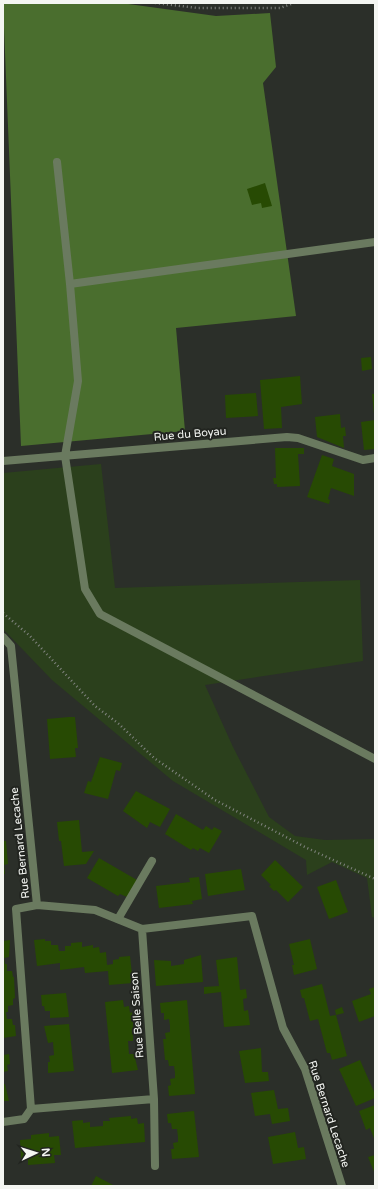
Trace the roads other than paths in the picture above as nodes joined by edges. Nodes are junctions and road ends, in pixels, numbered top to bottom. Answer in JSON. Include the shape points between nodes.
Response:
{"nodes":[{"id":1,"x":57,"y":162,"type":"dead end"},
{"id":2,"x":375,"y":242,"type":"edge"},
{"id":3,"x":70,"y":284,"type":"junction"},
{"id":4,"x":65,"y":456,"type":"junction"},
{"id":5,"x":375,"y":458,"type":"edge"},
{"id":6,"x":3,"y":461,"type":"edge"},
{"id":7,"x":3,"y":637,"type":"edge"},
{"id":8,"x":375,"y":759,"type":"edge"},
{"id":9,"x":152,"y":860,"type":"dead end"},
{"id":10,"x":37,"y":905,"type":"junction"},
{"id":11,"x":118,"y":919,"type":"junction"},
{"id":12,"x":142,"y":929,"type":"junction"},
{"id":13,"x":154,"y":1099,"type":"junction"},
{"id":14,"x":31,"y":1109,"type":"junction"},
{"id":15,"x":3,"y":1122,"type":"edge"},
{"id":16,"x":155,"y":1166,"type":"dead end"},
{"id":17,"x":342,"y":1186,"type":"edge"}],
"edges":[{"from":1,"to":3,"type":"street"},
{"from":2,"to":3,"type":"street"},
{"from":3,"to":4,"type":"street","via":[[78,381]]},
{"from":4,"to":5,"type":"street","name":"Rue du Boyau","via":[[286,437],[298,438],[363,460]]},
{"from":4,"to":6,"type":"street","name":"Rue du Boyau"},
{"from":4,"to":8,"type":"street","via":[[84,588],[100,614]]},
{"from":7,"to":10,"type":"street","name":"Rue Bernard Lecache","via":[[11,646]]},
{"from":9,"to":11,"type":"street"},
{"from":10,"to":11,"type":"street","name":"Rue Bernard Lecache","via":[[96,910]]},
{"from":10,"to":14,"type":"street","name":"Rue Bernard Lecache","via":[[16,909]]},
{"from":11,"to":12,"type":"street","name":"Rue Bernard Lecache"},
{"from":12,"to":13,"type":"street","name":"Rue Belle Saison"},
{"from":12,"to":17,"type":"street","name":"Rue Bernard Lecache","via":[[252,916],[283,1028],[304,1069]]},
{"from":13,"to":14,"type":"street"},
{"from":13,"to":16,"type":"street","name":"Rue Belle Saison"},
{"from":14,"to":15,"type":"street","via":[[24,1119]]}]}
